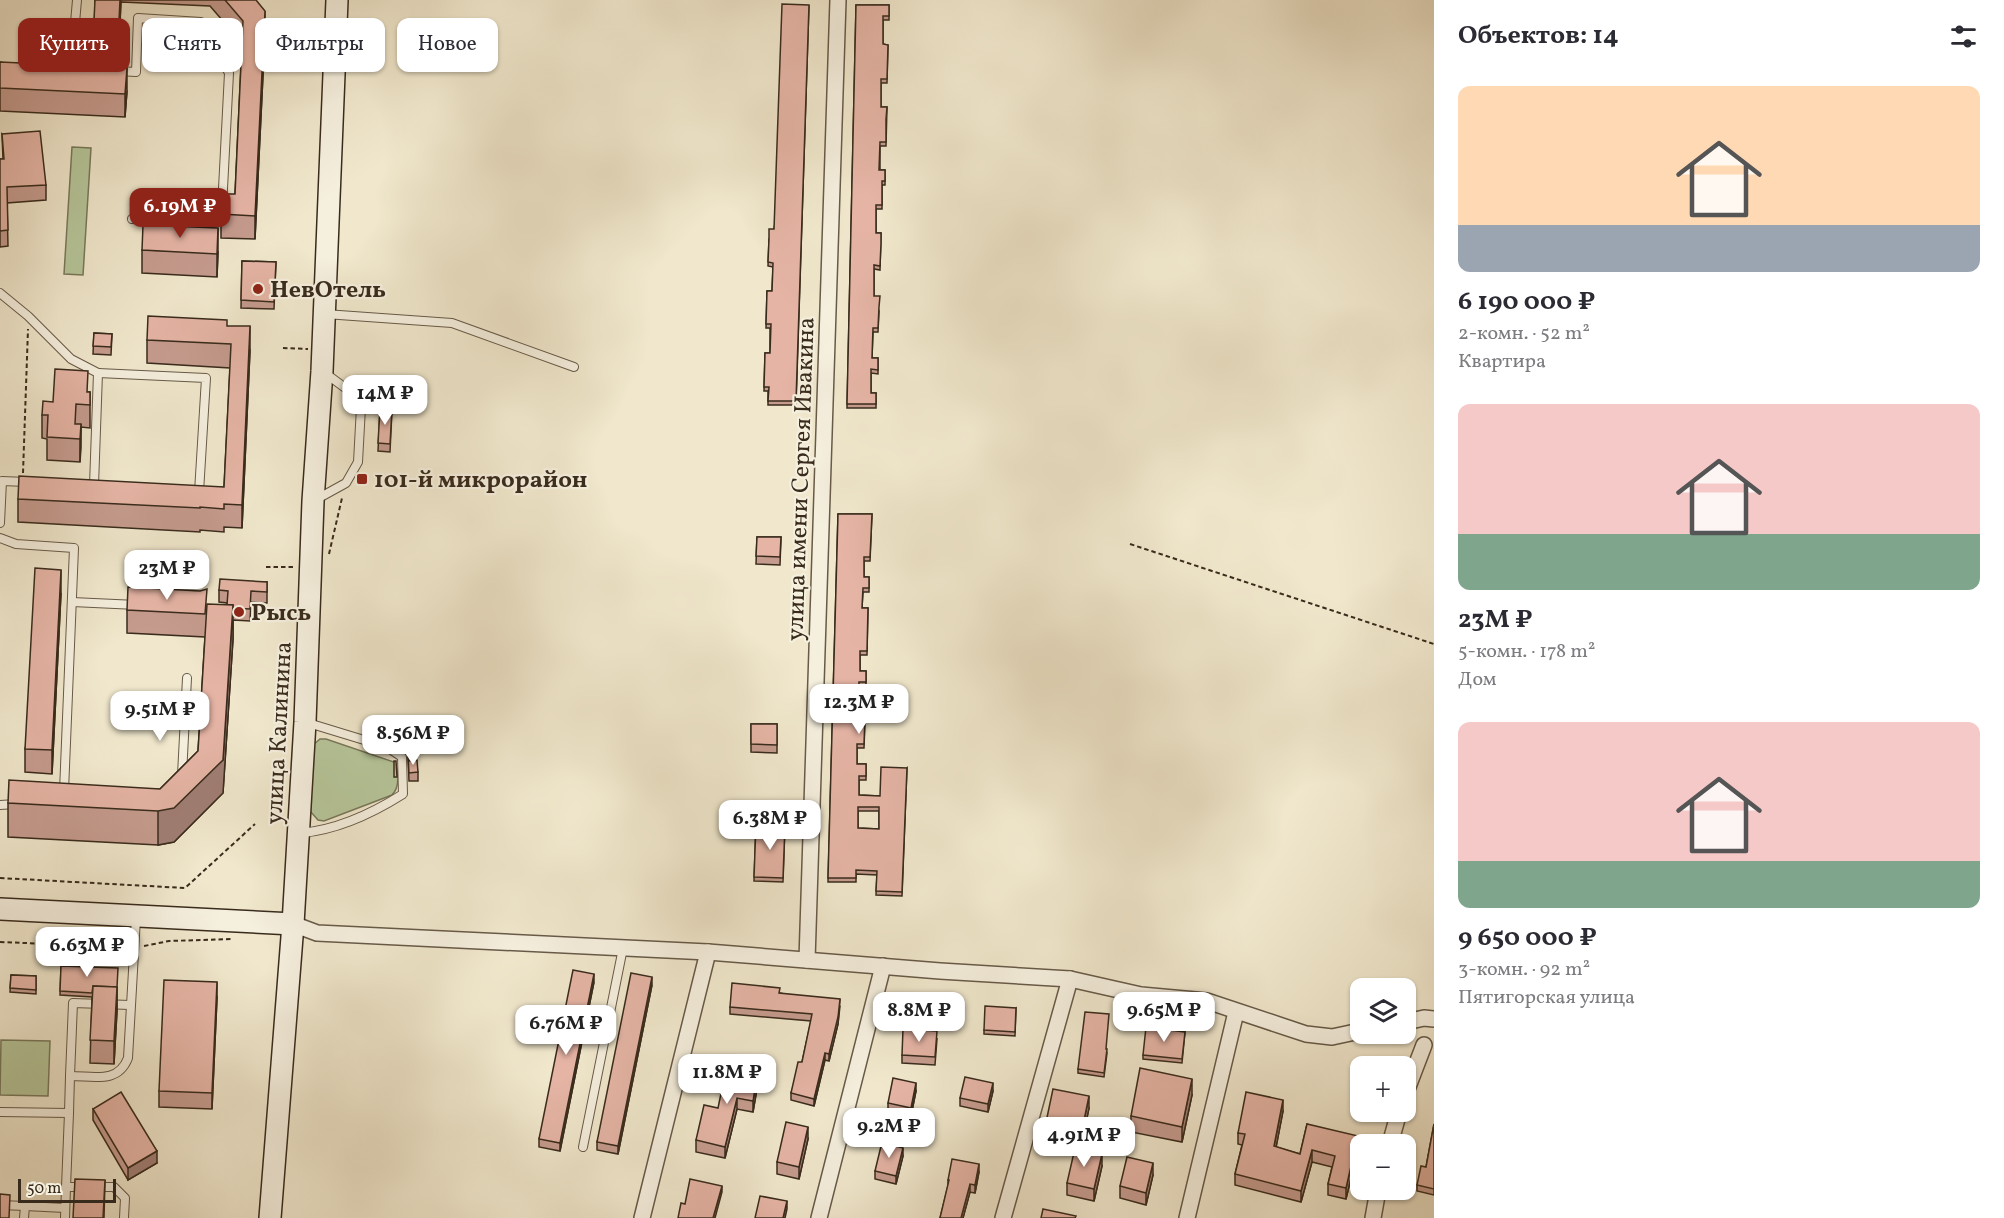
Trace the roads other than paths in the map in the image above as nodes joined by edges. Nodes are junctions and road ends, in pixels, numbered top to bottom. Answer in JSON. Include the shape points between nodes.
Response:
{"nodes":[{"id":1,"x":76,"y":0,"type":"edge"},
{"id":2,"x":337,"y":0,"type":"edge"},
{"id":3,"x":838,"y":0,"type":"edge"},
{"id":4,"x":75,"y":18,"type":"edge"},
{"id":5,"x":130,"y":71,"type":"edge"},
{"id":6,"x":132,"y":219,"type":"dead end"},
{"id":7,"x":0,"y":293,"type":"edge"},
{"id":8,"x":324,"y":314,"type":"junction"},
{"id":9,"x":574,"y":367,"type":"dead end"},
{"id":10,"x":321,"y":370,"type":"junction"},
{"id":11,"x":98,"y":373,"type":"junction"},
{"id":12,"x":35,"y":483,"type":"edge"},
{"id":13,"x":82,"y":485,"type":"edge"},
{"id":14,"x":94,"y":485,"type":"junction"},
{"id":15,"x":105,"y":486,"type":"edge"},
{"id":16,"x":188,"y":491,"type":"edge"},
{"id":17,"x":313,"y":501,"type":"junction"},
{"id":18,"x":0,"y":523,"type":"edge"},
{"id":19,"x":0,"y":538,"type":"edge"},
{"id":20,"x":72,"y":602,"type":"junction"},
{"id":21,"x":142,"y":605,"type":"edge"},
{"id":22,"x":188,"y":678,"type":"dead end"},
{"id":23,"x":305,"y":722,"type":"junction"},
{"id":24,"x":181,"y":782,"type":"edge"},
{"id":25,"x":64,"y":800,"type":"edge"},
{"id":26,"x":21,"y":803,"type":"edge"},
{"id":27,"x":0,"y":805,"type":"edge"},
{"id":28,"x":299,"y":833,"type":"junction"},
{"id":29,"x":0,"y":909,"type":"edge"},
{"id":30,"x":136,"y":916,"type":"junction"},
{"id":31,"x":293,"y":924,"type":"junction"},
{"id":32,"x":623,"y":948,"type":"junction"},
{"id":33,"x":708,"y":952,"type":"junction"},
{"id":34,"x":807,"y":960,"type":"junction"},
{"id":35,"x":883,"y":966,"type":"junction"},
{"id":36,"x":1070,"y":979,"type":"junction"},
{"id":37,"x":130,"y":1005,"type":"junction"},
{"id":38,"x":1236,"y":1012,"type":"junction"},
{"id":39,"x":1434,"y":1018,"type":"edge"},
{"id":40,"x":1416,"y":1020,"type":"edge"},
{"id":41,"x":1350,"y":1033,"type":"edge"},
{"id":42,"x":1424,"y":1045,"type":"dead end"},
{"id":43,"x":1416,"y":1066,"type":"edge"},
{"id":44,"x":70,"y":1076,"type":"junction"},
{"id":45,"x":0,"y":1112,"type":"edge"},
{"id":46,"x":69,"y":1113,"type":"junction"},
{"id":47,"x":583,"y":1147,"type":"dead end"},
{"id":48,"x":66,"y":1187,"type":"junction"},
{"id":49,"x":1376,"y":1200,"type":"edge"},
{"id":50,"x":0,"y":1205,"type":"edge"},
{"id":51,"x":25,"y":1206,"type":"junction"},
{"id":52,"x":65,"y":1208,"type":"junction"},
{"id":53,"x":24,"y":1218,"type":"edge"},
{"id":54,"x":65,"y":1218,"type":"edge"},
{"id":55,"x":124,"y":1218,"type":"edge"},
{"id":56,"x":270,"y":1218,"type":"edge"},
{"id":57,"x":642,"y":1218,"type":"edge"},
{"id":58,"x":819,"y":1218,"type":"edge"},
{"id":59,"x":1003,"y":1218,"type":"edge"},
{"id":60,"x":1187,"y":1218,"type":"edge"},
{"id":61,"x":1373,"y":1218,"type":"edge"}],
"edges":[{"from":1,"to":4,"type":"lane"},
{"from":2,"to":8,"type":"main road","name":"улица Калинина"},
{"from":3,"to":34,"type":"street","name":"улица имени Сергея Ивакина"},
{"from":5,"to":6,"type":"lane","via":[[136,72],[138,18],[201,22],[229,73],[222,207],[201,221]]},
{"from":7,"to":11,"type":"lane","via":[[71,359]]},
{"from":8,"to":9,"type":"lane","via":[[452,322]]},
{"from":8,"to":10,"type":"main road","name":"улица Калинина"},
{"from":10,"to":17,"type":"main road","name":"улица Калинина"},
{"from":10,"to":17,"type":"lane","via":[[348,390],[361,407],[358,462],[346,483]]},
{"from":11,"to":14,"type":"lane"},
{"from":11,"to":16,"type":"lane","via":[[206,378],[199,492]]},
{"from":12,"to":18,"type":"lane","via":[[2,481]]},
{"from":13,"to":14,"type":"lane"},
{"from":14,"to":15,"type":"lane"},
{"from":17,"to":23,"type":"main road","name":"улица Калинина"},
{"from":19,"to":20,"type":"lane","via":[[16,544],[74,548]]},
{"from":20,"to":21,"type":"lane"},
{"from":20,"to":25,"type":"lane"},
{"from":22,"to":24,"type":"lane"},
{"from":23,"to":28,"type":"main road","name":"улица Калинина"},
{"from":23,"to":28,"type":"lane","via":[[387,747],[402,757],[403,794],[322,831]]},
{"from":26,"to":27,"type":"lane"},
{"from":28,"to":31,"type":"main road","name":"улица Калинина"},
{"from":29,"to":30,"type":"main road"},
{"from":30,"to":31,"type":"main road"},
{"from":30,"to":37,"type":"lane"},
{"from":31,"to":32,"type":"street","via":[[317,933]]},
{"from":31,"to":56,"type":"main road","name":"улица Калинина"},
{"from":32,"to":33,"type":"street"},
{"from":32,"to":47,"type":"lane"},
{"from":33,"to":34,"type":"street"},
{"from":33,"to":57,"type":"street"},
{"from":34,"to":35,"type":"street"},
{"from":35,"to":36,"type":"street"},
{"from":35,"to":58,"type":"street"},
{"from":36,"to":38,"type":"street","via":[[1142,995],[1207,1001]]},
{"from":36,"to":59,"type":"street"},
{"from":37,"to":44,"type":"lane","via":[[128,1058],[123,1069],[113,1076]]},
{"from":37,"to":44,"type":"lane","via":[[73,1003]]},
{"from":38,"to":41,"type":"street","via":[[1306,1035],[1332,1037]]},
{"from":38,"to":60,"type":"street"},
{"from":39,"to":40,"type":"street"},
{"from":42,"to":43,"type":"street"},
{"from":44,"to":46,"type":"lane"},
{"from":45,"to":46,"type":"lane"},
{"from":46,"to":48,"type":"lane"},
{"from":48,"to":52,"type":"lane"},
{"from":48,"to":55,"type":"lane","via":[[114,1187],[125,1198]]},
{"from":49,"to":61,"type":"street"},
{"from":50,"to":51,"type":"lane"},
{"from":51,"to":52,"type":"lane"},
{"from":51,"to":53,"type":"lane"},
{"from":52,"to":54,"type":"lane"}]}
